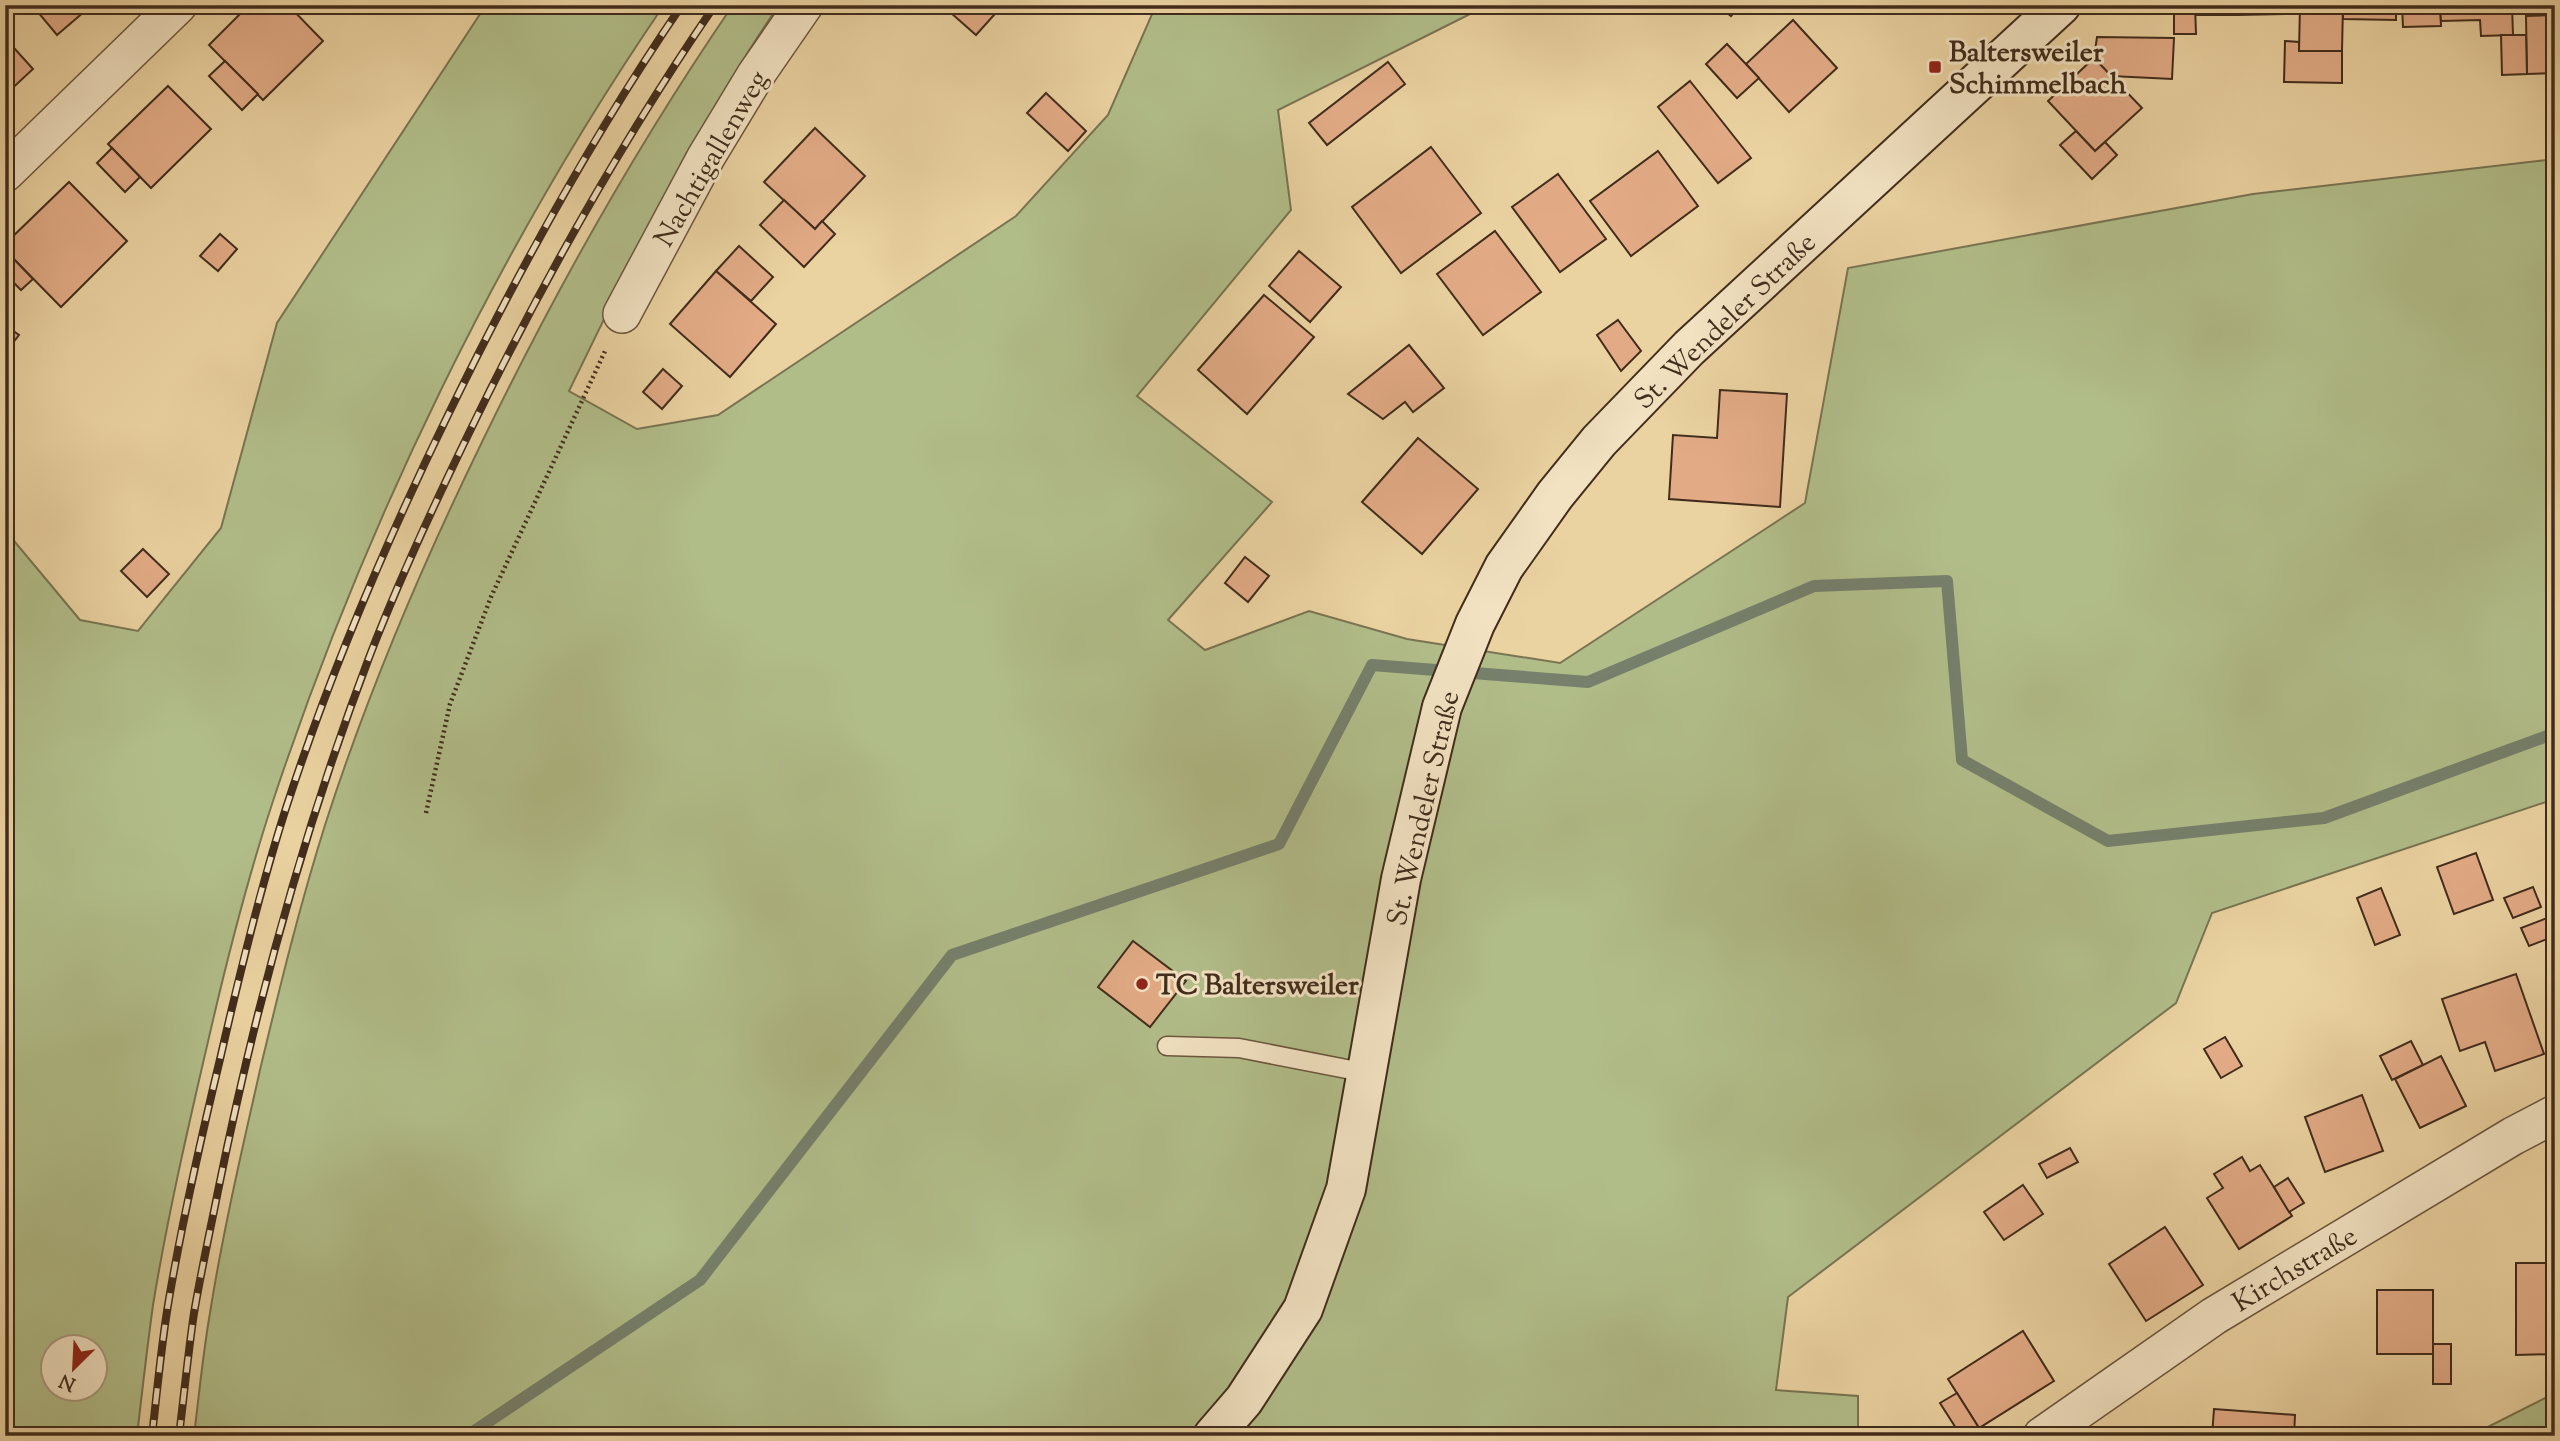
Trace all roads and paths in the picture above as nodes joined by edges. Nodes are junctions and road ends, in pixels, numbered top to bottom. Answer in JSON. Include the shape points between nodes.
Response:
{"nodes":[{"id":1,"x":178,"y":5,"type":"edge"},
{"id":2,"x":804,"y":5,"type":"edge"},
{"id":3,"x":2061,"y":5,"type":"edge"},
{"id":4,"x":5,"y":173,"type":"edge"},
{"id":5,"x":622,"y":314,"type":"joint"},
{"id":6,"x":426,"y":813,"type":"dead end"},
{"id":7,"x":1167,"y":1046,"type":"dead end"},
{"id":8,"x":1367,"y":1073,"type":"junction"},
{"id":9,"x":2555,"y":1115,"type":"edge"},
{"id":10,"x":1213,"y":1436,"type":"edge"},
{"id":11,"x":2042,"y":1436,"type":"edge"}],
"edges":[{"from":1,"to":4,"type":"street"},
{"from":2,"to":5,"type":"street","name":"Nachtigallenweg","via":[[706,157]]},
{"from":3,"to":8,"type":"main road","name":"St. Wendeler Straße","via":[[1689,348],[1599,441],[1504,567],[1442,707],[1401,879]]},
{"from":5,"to":6,"type":"path","via":[[487,609],[450,704]]},
{"from":7,"to":8,"type":"lane","via":[[1238,1048]]},
{"from":8,"to":10,"type":"main road","name":"St. Wendeler Straße","via":[[1346,1189],[1303,1309],[1244,1400]]},
{"from":9,"to":11,"type":"street","name":"Kirchstraße","via":[[2214,1316]]}]}
